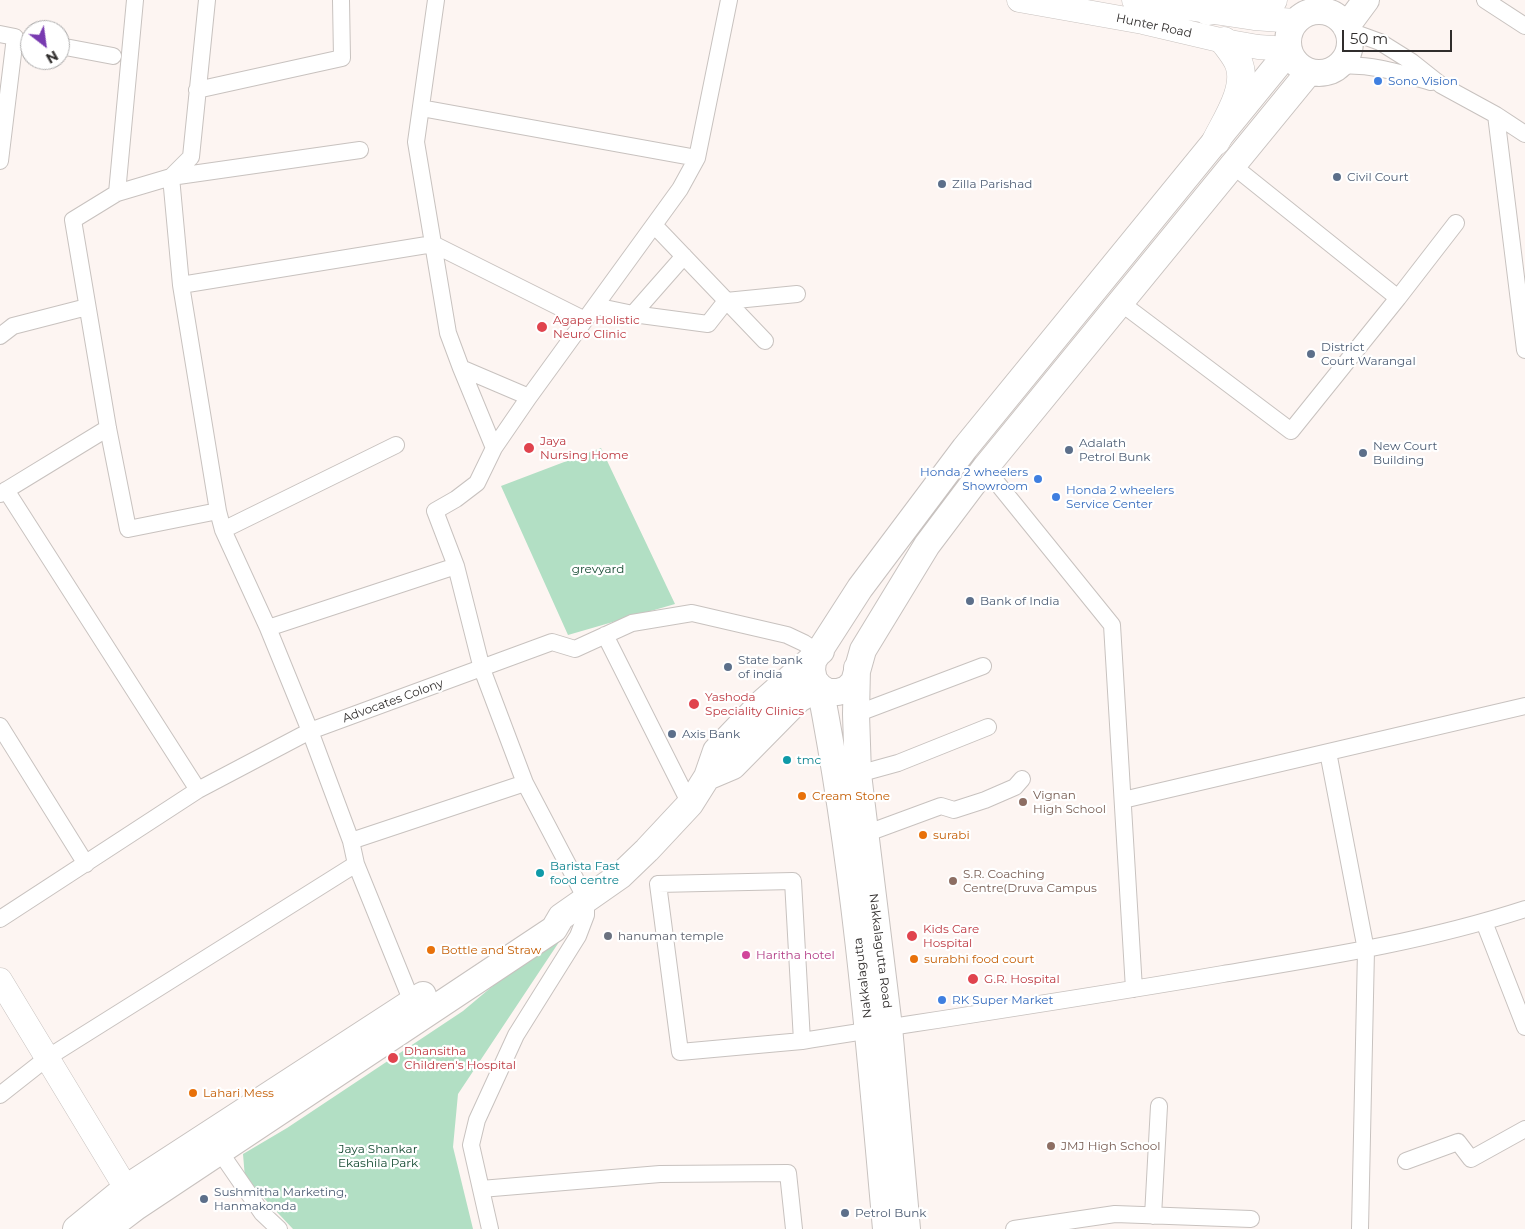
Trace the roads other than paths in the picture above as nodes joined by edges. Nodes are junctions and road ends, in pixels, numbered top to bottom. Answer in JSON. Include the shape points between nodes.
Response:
{"nodes":[{"id":1,"x":135,"y":0,"type":"edge"},
{"id":2,"x":206,"y":0,"type":"edge"},
{"id":3,"x":341,"y":0,"type":"edge"},
{"id":4,"x":436,"y":0,"type":"edge"},
{"id":5,"x":729,"y":0,"type":"edge"},
{"id":6,"x":1019,"y":0,"type":"edge"},
{"id":7,"x":1134,"y":0,"type":"edge"},
{"id":8,"x":1273,"y":0,"type":"edge"},
{"id":9,"x":1366,"y":0,"type":"edge"},
{"id":10,"x":1485,"y":0,"type":"edge"},
{"id":11,"x":1208,"y":11,"type":"junction"},
{"id":12,"x":1314,"y":11,"type":"edge"},
{"id":13,"x":1525,"y":26,"type":"edge"},
{"id":14,"x":1347,"y":28,"type":"junction"},
{"id":15,"x":15,"y":37,"type":"edge"},
{"id":16,"x":1224,"y":41,"type":"junction"},
{"id":17,"x":70,"y":48,"type":"edge"},
{"id":18,"x":1289,"y":50,"type":"junction"},
{"id":19,"x":113,"y":56,"type":"dead end"},
{"id":20,"x":1338,"y":66,"type":"junction"},
{"id":21,"x":1309,"y":72,"type":"junction"},
{"id":22,"x":1441,"y":85,"type":"junction"},
{"id":23,"x":197,"y":90,"type":"junction"},
{"id":24,"x":421,"y":108,"type":"junction"},
{"id":25,"x":1496,"y":115,"type":"junction"},
{"id":26,"x":1525,"y":134,"type":"edge"},
{"id":27,"x":1216,"y":141,"type":"junction"},
{"id":28,"x":360,"y":150,"type":"dead end"},
{"id":29,"x":697,"y":158,"type":"junction"},
{"id":30,"x":0,"y":161,"type":"edge"},
{"id":31,"x":1232,"y":165,"type":"junction"},
{"id":32,"x":171,"y":178,"type":"junction"},
{"id":33,"x":117,"y":193,"type":"junction"},
{"id":34,"x":1456,"y":224,"type":"dead end"},
{"id":35,"x":654,"y":225,"type":"junction"},
{"id":36,"x":433,"y":244,"type":"junction"},
{"id":37,"x":684,"y":256,"type":"junction"},
{"id":38,"x":181,"y":285,"type":"junction"},
{"id":39,"x":797,"y":294,"type":"dead end"},
{"id":40,"x":1398,"y":298,"type":"junction"},
{"id":41,"x":726,"y":301,"type":"junction"},
{"id":42,"x":1121,"y":303,"type":"junction"},
{"id":43,"x":87,"y":307,"type":"junction"},
{"id":44,"x":590,"y":313,"type":"junction"},
{"id":45,"x":633,"y":314,"type":"junction"},
{"id":46,"x":0,"y":336,"type":"edge"},
{"id":47,"x":765,"y":341,"type":"dead end"},
{"id":48,"x":1525,"y":346,"type":"edge"},
{"id":49,"x":1525,"y":350,"type":"edge"},
{"id":50,"x":461,"y":368,"type":"junction"},
{"id":51,"x":529,"y":397,"type":"junction"},
{"id":52,"x":108,"y":428,"type":"junction"},
{"id":53,"x":396,"y":445,"type":"dead end"},
{"id":54,"x":494,"y":448,"type":"junction"},
{"id":55,"x":986,"y":468,"type":"junction"},
{"id":56,"x":3,"y":492,"type":"edge"},
{"id":57,"x":218,"y":511,"type":"junction"},
{"id":58,"x":223,"y":530,"type":"junction"},
{"id":59,"x":456,"y":566,"type":"junction"},
{"id":60,"x":268,"y":628,"type":"junction"},
{"id":61,"x":605,"y":635,"type":"junction"},
{"id":62,"x":819,"y":653,"type":"junction"},
{"id":63,"x":983,"y":666,"type":"dead end"},
{"id":64,"x":482,"y":669,"type":"junction"},
{"id":65,"x":857,"y":673,"type":"junction"},
{"id":66,"x":820,"y":687,"type":"junction"},
{"id":67,"x":1525,"y":706,"type":"edge"},
{"id":68,"x":856,"y":714,"type":"junction"},
{"id":69,"x":0,"y":726,"type":"edge"},
{"id":70,"x":988,"y":727,"type":"dead end"},
{"id":71,"x":310,"y":731,"type":"junction"},
{"id":72,"x":1328,"y":752,"type":"junction"},
{"id":73,"x":858,"y":774,"type":"junction"},
{"id":74,"x":707,"y":778,"type":"junction"},
{"id":75,"x":1022,"y":779,"type":"dead end"},
{"id":76,"x":526,"y":783,"type":"junction"},
{"id":77,"x":198,"y":790,"type":"junction"},
{"id":78,"x":1123,"y":800,"type":"junction"},
{"id":79,"x":690,"y":804,"type":"junction"},
{"id":80,"x":865,"y":834,"type":"junction"},
{"id":81,"x":351,"y":841,"type":"junction"},
{"id":82,"x":86,"y":864,"type":"junction"},
{"id":83,"x":356,"y":864,"type":"junction"},
{"id":84,"x":586,"y":899,"type":"junction"},
{"id":85,"x":1525,"y":909,"type":"edge"},
{"id":86,"x":561,"y":917,"type":"junction"},
{"id":87,"x":0,"y":919,"type":"edge"},
{"id":88,"x":1484,"y":922,"type":"junction"},
{"id":89,"x":1366,"y":950,"type":"junction"},
{"id":90,"x":0,"y":980,"type":"edge"},
{"id":91,"x":1134,"y":989,"type":"junction"},
{"id":92,"x":412,"y":1002,"type":"junction"},
{"id":93,"x":1525,"y":1027,"type":"edge"},
{"id":94,"x":879,"y":1029,"type":"junction"},
{"id":95,"x":802,"y":1041,"type":"junction"},
{"id":96,"x":47,"y":1058,"type":"junction"},
{"id":97,"x":0,"y":1095,"type":"edge"},
{"id":98,"x":1159,"y":1106,"type":"dead end"},
{"id":99,"x":1525,"y":1129,"type":"edge"},
{"id":100,"x":220,"y":1152,"type":"junction"},
{"id":101,"x":1406,"y":1161,"type":"dead end"},
{"id":102,"x":126,"y":1188,"type":"junction"},
{"id":103,"x":481,"y":1189,"type":"junction"},
{"id":104,"x":1153,"y":1216,"type":"junction"},
{"id":105,"x":1251,"y":1219,"type":"dead end"},
{"id":106,"x":76,"y":1229,"type":"edge"},
{"id":107,"x":107,"y":1229,"type":"edge"},
{"id":108,"x":279,"y":1229,"type":"edge"},
{"id":109,"x":490,"y":1229,"type":"edge"},
{"id":110,"x":794,"y":1229,"type":"edge"},
{"id":111,"x":886,"y":1229,"type":"edge"},
{"id":112,"x":907,"y":1229,"type":"edge"},
{"id":113,"x":1014,"y":1229,"type":"edge"},
{"id":114,"x":1360,"y":1229,"type":"edge"}],
"edges":[{"from":1,"to":33,"type":"street"},
{"from":2,"to":23,"type":"street"},
{"from":3,"to":23,"type":"street","via":[[342,58]]},
{"from":4,"to":24,"type":"street"},
{"from":5,"to":29,"type":"street"},
{"from":6,"to":16,"type":"main road","name":"Hunter Road","via":[[1143,22]]},
{"from":7,"to":11,"type":"main road","name":"Hunter Road"},
{"from":8,"to":11,"type":"highway"},
{"from":9,"to":14,"type":"main road"},
{"from":10,"to":13,"type":"street"},
{"from":11,"to":12,"type":"main road","name":"Hunter Road","via":[[1254,18]]},
{"from":12,"to":14,"type":"main road","via":[[1330,13]]},
{"from":12,"to":18,"type":"main road","via":[[1288,38]]},
{"from":14,"to":20,"type":"main road","via":[[1349,46]]},
{"from":14,"to":22,"type":"street","via":[[1380,42]]},
{"from":15,"to":30,"type":"street"},
{"from":16,"to":18,"type":"main road","name":"Hunter Road"},
{"from":16,"to":27,"type":"highway","via":[[1239,63],[1241,89]]},
{"from":17,"to":19,"type":"street"},
{"from":18,"to":21,"type":"main road","via":[[1294,61]]},
{"from":18,"to":27,"type":"main road"},
{"from":20,"to":21,"type":"main road","via":[[1323,73]]},
{"from":20,"to":22,"type":"street","via":[[1374,66]]},
{"from":21,"to":31,"type":"main road"},
{"from":22,"to":25,"type":"street"},
{"from":23,"to":32,"type":"street","via":[[191,157]]},
{"from":24,"to":29,"type":"street"},
{"from":24,"to":36,"type":"street","via":[[416,142]]},
{"from":25,"to":26,"type":"street"},
{"from":25,"to":48,"type":"street"},
{"from":27,"to":62,"type":"main road","via":[[965,448],[860,588]]},
{"from":28,"to":32,"type":"street"},
{"from":29,"to":35,"type":"street"},
{"from":31,"to":40,"type":"street"},
{"from":31,"to":42,"type":"main road"},
{"from":32,"to":33,"type":"street"},
{"from":32,"to":38,"type":"street"},
{"from":33,"to":43,"type":"street","via":[[73,220]]},
{"from":34,"to":40,"type":"street"},
{"from":35,"to":37,"type":"street"},
{"from":35,"to":44,"type":"street"},
{"from":36,"to":38,"type":"street"},
{"from":36,"to":44,"type":"street"},
{"from":36,"to":50,"type":"street","via":[[448,333]]},
{"from":37,"to":41,"type":"street"},
{"from":37,"to":45,"type":"street"},
{"from":38,"to":57,"type":"street"},
{"from":39,"to":41,"type":"street"},
{"from":40,"to":42,"type":"street","via":[[1291,431]]},
{"from":41,"to":45,"type":"street","via":[[708,324]]},
{"from":41,"to":47,"type":"street"},
{"from":42,"to":55,"type":"main road"},
{"from":43,"to":46,"type":"street","via":[[12,326]]},
{"from":43,"to":52,"type":"street"},
{"from":44,"to":45,"type":"street"},
{"from":44,"to":51,"type":"street"},
{"from":48,"to":49,"type":"street"},
{"from":50,"to":51,"type":"street"},
{"from":50,"to":54,"type":"street"},
{"from":51,"to":54,"type":"street"},
{"from":52,"to":56,"type":"street"},
{"from":52,"to":57,"type":"street","via":[[128,529]]},
{"from":53,"to":58,"type":"street"},
{"from":54,"to":59,"type":"street","via":[[477,483],[435,511]]},
{"from":55,"to":65,"type":"main road","via":[[927,545],[863,650]]},
{"from":55,"to":78,"type":"street","via":[[1112,625]]},
{"from":56,"to":77,"type":"street"},
{"from":57,"to":58,"type":"street"},
{"from":58,"to":60,"type":"street"},
{"from":59,"to":60,"type":"street"},
{"from":59,"to":64,"type":"street"},
{"from":60,"to":71,"type":"street"},
{"from":61,"to":62,"type":"street","name":"Advocates Colony","via":[[632,623],[692,614],[787,635]]},
{"from":61,"to":64,"type":"street","name":"Advocates Colony","via":[[575,649],[552,642]]},
{"from":61,"to":79,"type":"street"},
{"from":62,"to":65,"type":"main road","via":[[836,646],[845,649],[853,655]]},
{"from":62,"to":66,"type":"main road","via":[[813,661],[812,670]]},
{"from":62,"to":74,"type":"main road","via":[[763,702],[716,751]]},
{"from":63,"to":68,"type":"street"},
{"from":64,"to":71,"type":"street","name":"Advocates Colony"},
{"from":64,"to":76,"type":"street"},
{"from":65,"to":66,"type":"main road","via":[[847,689],[828,692]]},
{"from":65,"to":68,"type":"main road","name":"Nakkalagutta Road"},
{"from":66,"to":74,"type":"main road","via":[[799,699],[733,766]]},
{"from":66,"to":94,"type":"main road","name":"Nakkalagutta"},
{"from":67,"to":72,"type":"street"},
{"from":68,"to":73,"type":"main road","name":"Nakkalagutta Road"},
{"from":69,"to":82,"type":"street"},
{"from":70,"to":73,"type":"street","via":[[898,763]]},
{"from":71,"to":77,"type":"street","name":"Advocates Colony"},
{"from":71,"to":81,"type":"street"},
{"from":72,"to":78,"type":"street"},
{"from":72,"to":89,"type":"street"},
{"from":73,"to":80,"type":"main road","name":"Nakkalagutta Road"},
{"from":74,"to":79,"type":"main road"},
{"from":75,"to":80,"type":"street","via":[[1015,787],[985,800],[954,810],[941,806]]},
{"from":76,"to":81,"type":"street"},
{"from":76,"to":84,"type":"street"},
{"from":77,"to":82,"type":"street","name":"Advocates Colony"},
{"from":78,"to":91,"type":"street"},
{"from":79,"to":84,"type":"main road","via":[[621,875]]},
{"from":80,"to":94,"type":"main road","name":"Nakkalagutta Road"},
{"from":81,"to":83,"type":"street"},
{"from":82,"to":87,"type":"street","name":"Advocates Colony"},
{"from":83,"to":92,"type":"street"},
{"from":83,"to":96,"type":"street"},
{"from":84,"to":86,"type":"main road"},
{"from":84,"to":103,"type":"street","via":[[586,915],[578,936],[516,1035],[477,1120],[471,1145]]},
{"from":85,"to":88,"type":"street"},
{"from":86,"to":92,"type":"main road","via":[[544,918]]},
{"from":86,"to":100,"type":"main road","via":[[554,929]]},
{"from":88,"to":89,"type":"street"},
{"from":88,"to":93,"type":"street"},
{"from":89,"to":91,"type":"street"},
{"from":89,"to":114,"type":"street"},
{"from":90,"to":96,"type":"main road"},
{"from":91,"to":94,"type":"street"},
{"from":92,"to":102,"type":"main road"},
{"from":94,"to":95,"type":"street"},
{"from":94,"to":111,"type":"main road","name":"Nakkalagutta"},
{"from":94,"to":112,"type":"main road","name":"Nakkalagutta Road"},
{"from":95,"to":95,"type":"street","via":[[680,1052],[658,884],[793,881]]},
{"from":96,"to":97,"type":"street"},
{"from":96,"to":102,"type":"main road"},
{"from":98,"to":104,"type":"street"},
{"from":99,"to":101,"type":"street","via":[[1470,1159],[1458,1142]]},
{"from":100,"to":107,"type":"main road"},
{"from":100,"to":108,"type":"street","via":[[262,1213]]},
{"from":102,"to":106,"type":"main road"},
{"from":103,"to":109,"type":"street"},
{"from":103,"to":110,"type":"street","via":[[660,1174],[788,1173]]},
{"from":104,"to":105,"type":"street"},
{"from":104,"to":113,"type":"street","via":[[1115,1214]]}]}
